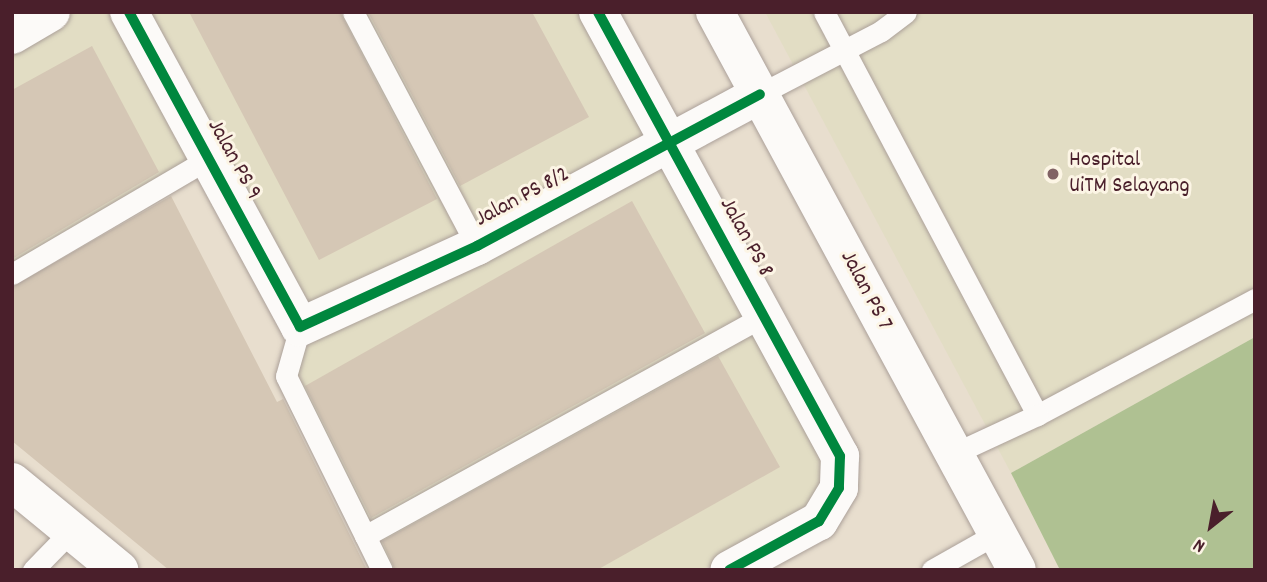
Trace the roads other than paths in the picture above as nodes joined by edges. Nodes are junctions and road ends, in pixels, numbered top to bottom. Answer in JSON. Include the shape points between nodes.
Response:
{"nodes":[{"id":1,"x":51,"y":12,"type":"edge"},
{"id":2,"x":129,"y":12,"type":"edge"},
{"id":3,"x":353,"y":12,"type":"edge"},
{"id":4,"x":597,"y":12,"type":"edge"},
{"id":5,"x":824,"y":12,"type":"edge"},
{"id":6,"x":906,"y":12,"type":"edge"},
{"id":7,"x":722,"y":15,"type":"edge"},
{"id":8,"x":12,"y":34,"type":"edge"},
{"id":9,"x":843,"y":47,"type":"junction"},
{"id":10,"x":760,"y":94,"type":"junction"},
{"id":11,"x":669,"y":144,"type":"junction"},
{"id":12,"x":208,"y":159,"type":"junction"},
{"id":13,"x":477,"y":246,"type":"junction"},
{"id":14,"x":12,"y":274,"type":"edge"},
{"id":15,"x":1255,"y":299,"type":"edge"},
{"id":16,"x":763,"y":316,"type":"junction"},
{"id":17,"x":300,"y":327,"type":"junction"},
{"id":18,"x":1037,"y":415,"type":"junction"},
{"id":19,"x":953,"y":454,"type":"junction"},
{"id":20,"x":12,"y":482,"type":"edge"},
{"id":21,"x":71,"y":531,"type":"junction"},
{"id":22,"x":996,"y":534,"type":"junction"},
{"id":23,"x":365,"y":536,"type":"junction"},
{"id":24,"x":33,"y":570,"type":"edge"},
{"id":25,"x":118,"y":570,"type":"edge"},
{"id":26,"x":382,"y":570,"type":"edge"},
{"id":27,"x":729,"y":570,"type":"edge"},
{"id":28,"x":932,"y":570,"type":"edge"},
{"id":29,"x":1017,"y":570,"type":"edge"}],
"edges":[{"from":1,"to":8,"type":"street"},
{"from":2,"to":12,"type":"street","name":"Jalan PS 9"},
{"from":3,"to":13,"type":"lane"},
{"from":4,"to":11,"type":"street","name":"Jalan PS 8"},
{"from":5,"to":9,"type":"lane"},
{"from":6,"to":9,"type":"lane","via":[[881,30]]},
{"from":7,"to":10,"type":"street","name":"Jalan PS 7"},
{"from":9,"to":10,"type":"lane"},
{"from":9,"to":18,"type":"lane"},
{"from":10,"to":11,"type":"street","name":"Jalan PS 8/2"},
{"from":10,"to":19,"type":"street","name":"Jalan PS 7"},
{"from":11,"to":13,"type":"street","name":"Jalan PS 8/2"},
{"from":11,"to":16,"type":"street","name":"Jalan PS 8"},
{"from":12,"to":14,"type":"lane"},
{"from":12,"to":17,"type":"street","name":"Jalan PS 9"},
{"from":13,"to":17,"type":"street","name":"Jalan PS 8/2"},
{"from":15,"to":18,"type":"lane"},
{"from":16,"to":23,"type":"lane"},
{"from":16,"to":27,"type":"street","name":"Jalan PS 8","via":[[840,456],[839,488],[819,521]]},
{"from":17,"to":23,"type":"lane","via":[[286,376]]},
{"from":18,"to":19,"type":"lane"},
{"from":19,"to":22,"type":"street","name":"Jalan PS 7"},
{"from":20,"to":21,"type":"street"},
{"from":21,"to":24,"type":"lane"},
{"from":21,"to":25,"type":"street"},
{"from":22,"to":28,"type":"lane"},
{"from":22,"to":29,"type":"street","name":"Jalan PS 7"},
{"from":23,"to":26,"type":"lane"}]}
